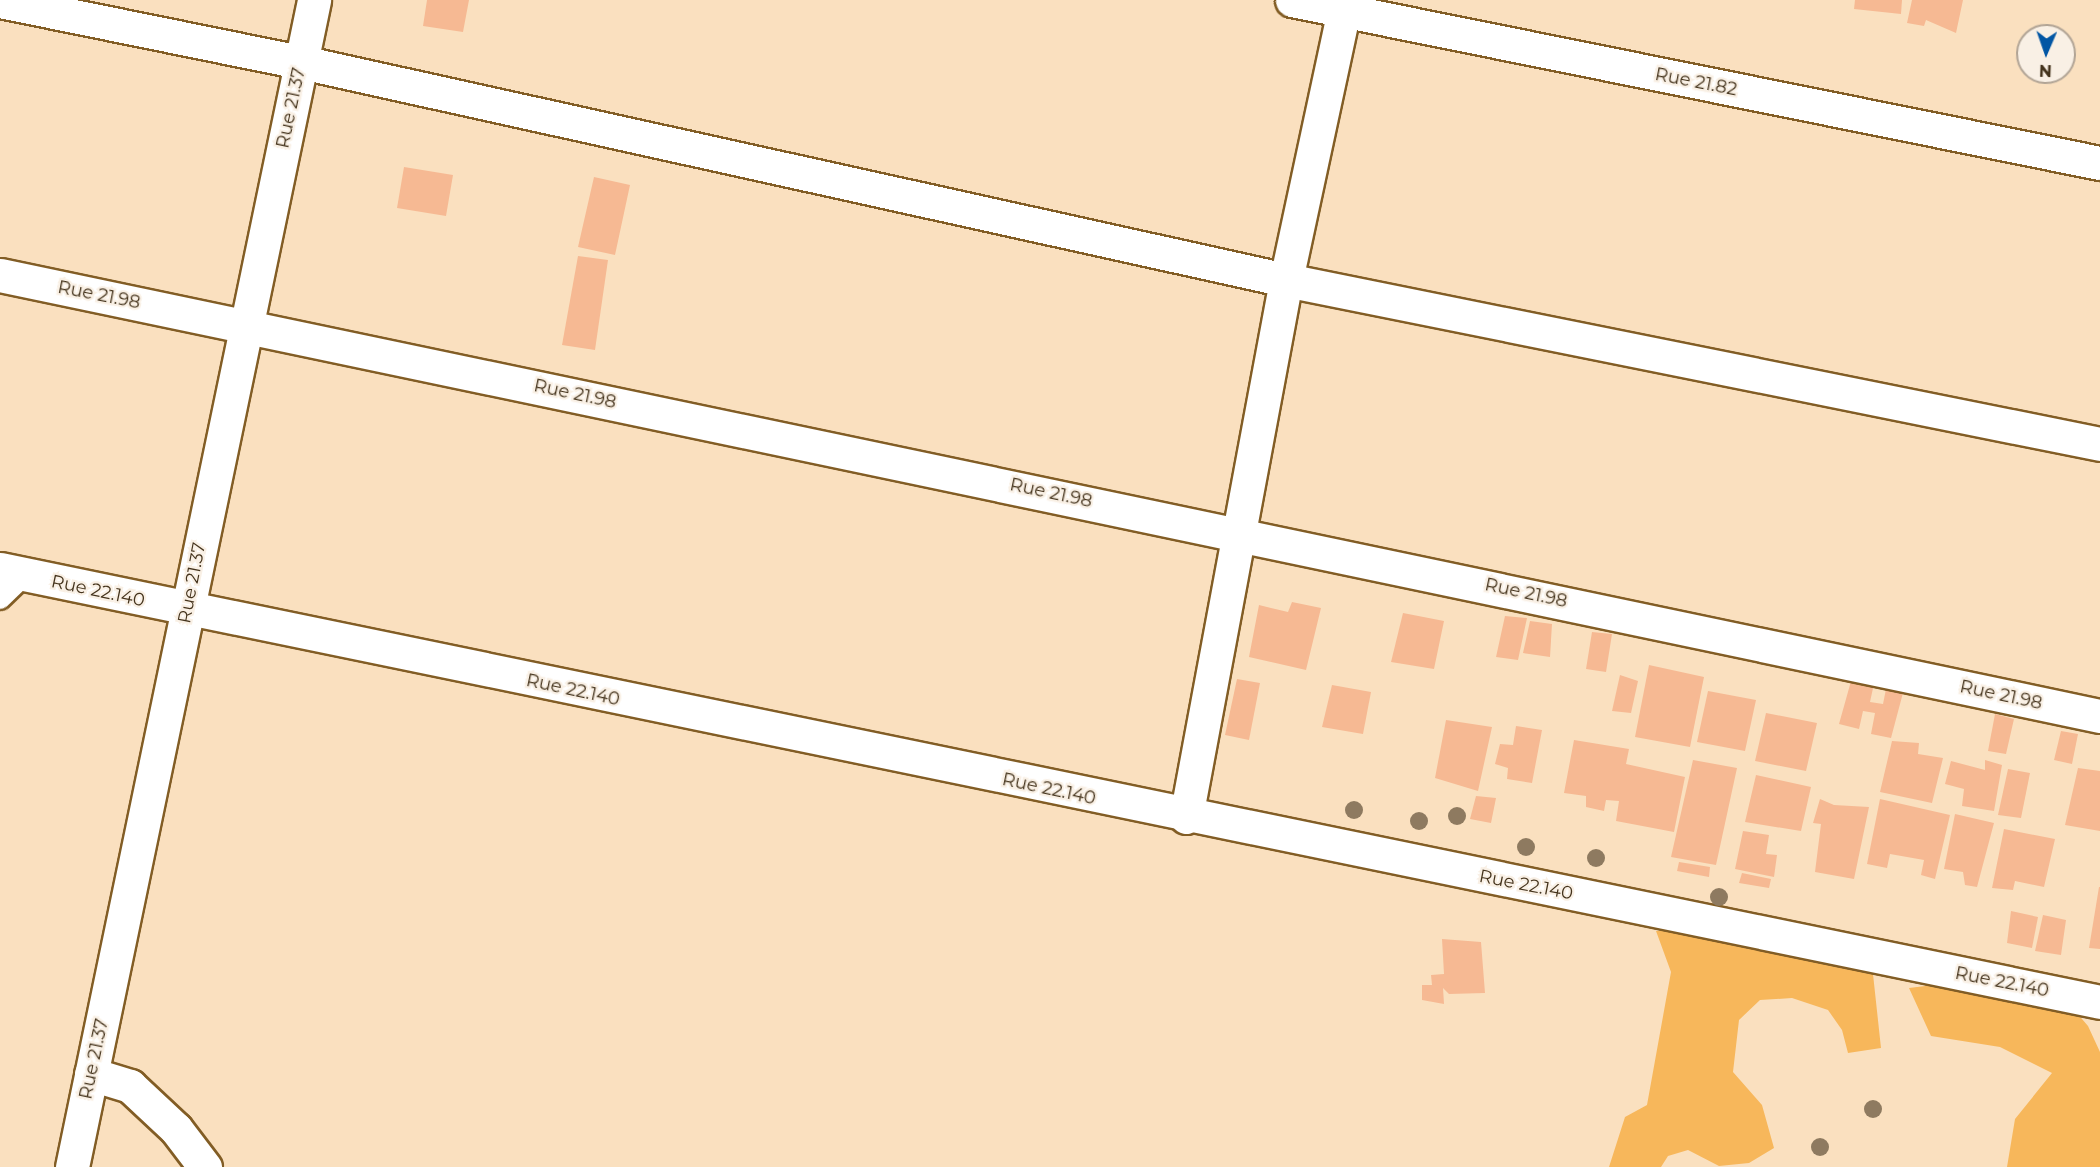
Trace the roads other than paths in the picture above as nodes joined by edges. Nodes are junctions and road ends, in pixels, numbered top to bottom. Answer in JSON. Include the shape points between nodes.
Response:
{"nodes":[{"id":1,"x":314,"y":0,"type":"edge"},
{"id":2,"x":1292,"y":0,"type":"edge"},
{"id":3,"x":0,"y":1,"type":"edge"},
{"id":4,"x":1345,"y":5,"type":"edge"},
{"id":5,"x":301,"y":62,"type":"junction"},
{"id":6,"x":2100,"y":163,"type":"edge"},
{"id":7,"x":0,"y":275,"type":"edge"},
{"id":8,"x":1286,"y":280,"type":"junction"},
{"id":9,"x":245,"y":325,"type":"junction"},
{"id":10,"x":2100,"y":444,"type":"edge"},
{"id":11,"x":1239,"y":532,"type":"junction"},
{"id":12,"x":12,"y":572,"type":"edge"},
{"id":13,"x":0,"y":599,"type":"edge"},
{"id":14,"x":187,"y":610,"type":"junction"},
{"id":15,"x":2100,"y":716,"type":"edge"},
{"id":16,"x":1186,"y":817,"type":"junction"},
{"id":17,"x":2100,"y":1002,"type":"edge"},
{"id":18,"x":91,"y":1074,"type":"junction"},
{"id":19,"x":72,"y":1167,"type":"edge"},
{"id":20,"x":205,"y":1167,"type":"edge"}],
"edges":[{"from":1,"to":5,"type":"street","name":"Rue 21.37"},
{"from":2,"to":4,"type":"street","name":"Rue 21.82"},
{"from":3,"to":5,"type":"street"},
{"from":4,"to":6,"type":"street","name":"Rue 21.82"},
{"from":4,"to":8,"type":"street"},
{"from":5,"to":8,"type":"street"},
{"from":5,"to":9,"type":"street","name":"Rue 21.37"},
{"from":7,"to":9,"type":"street","name":"Rue 21.98"},
{"from":8,"to":10,"type":"street"},
{"from":8,"to":11,"type":"street"},
{"from":9,"to":11,"type":"street","name":"Rue 21.98"},
{"from":9,"to":14,"type":"street","name":"Rue 21.37"},
{"from":11,"to":15,"type":"street","name":"Rue 21.98"},
{"from":11,"to":16,"type":"street"},
{"from":12,"to":13,"type":"lane"},
{"from":12,"to":14,"type":"street","name":"Rue 22.140"},
{"from":14,"to":16,"type":"street","name":"Rue 22.140"},
{"from":14,"to":18,"type":"street","name":"Rue 21.37"},
{"from":16,"to":17,"type":"street","name":"Rue 22.140"},
{"from":18,"to":19,"type":"street","name":"Rue 21.37"},
{"from":18,"to":20,"type":"street","via":[[130,1086],[176,1129]]}]}
